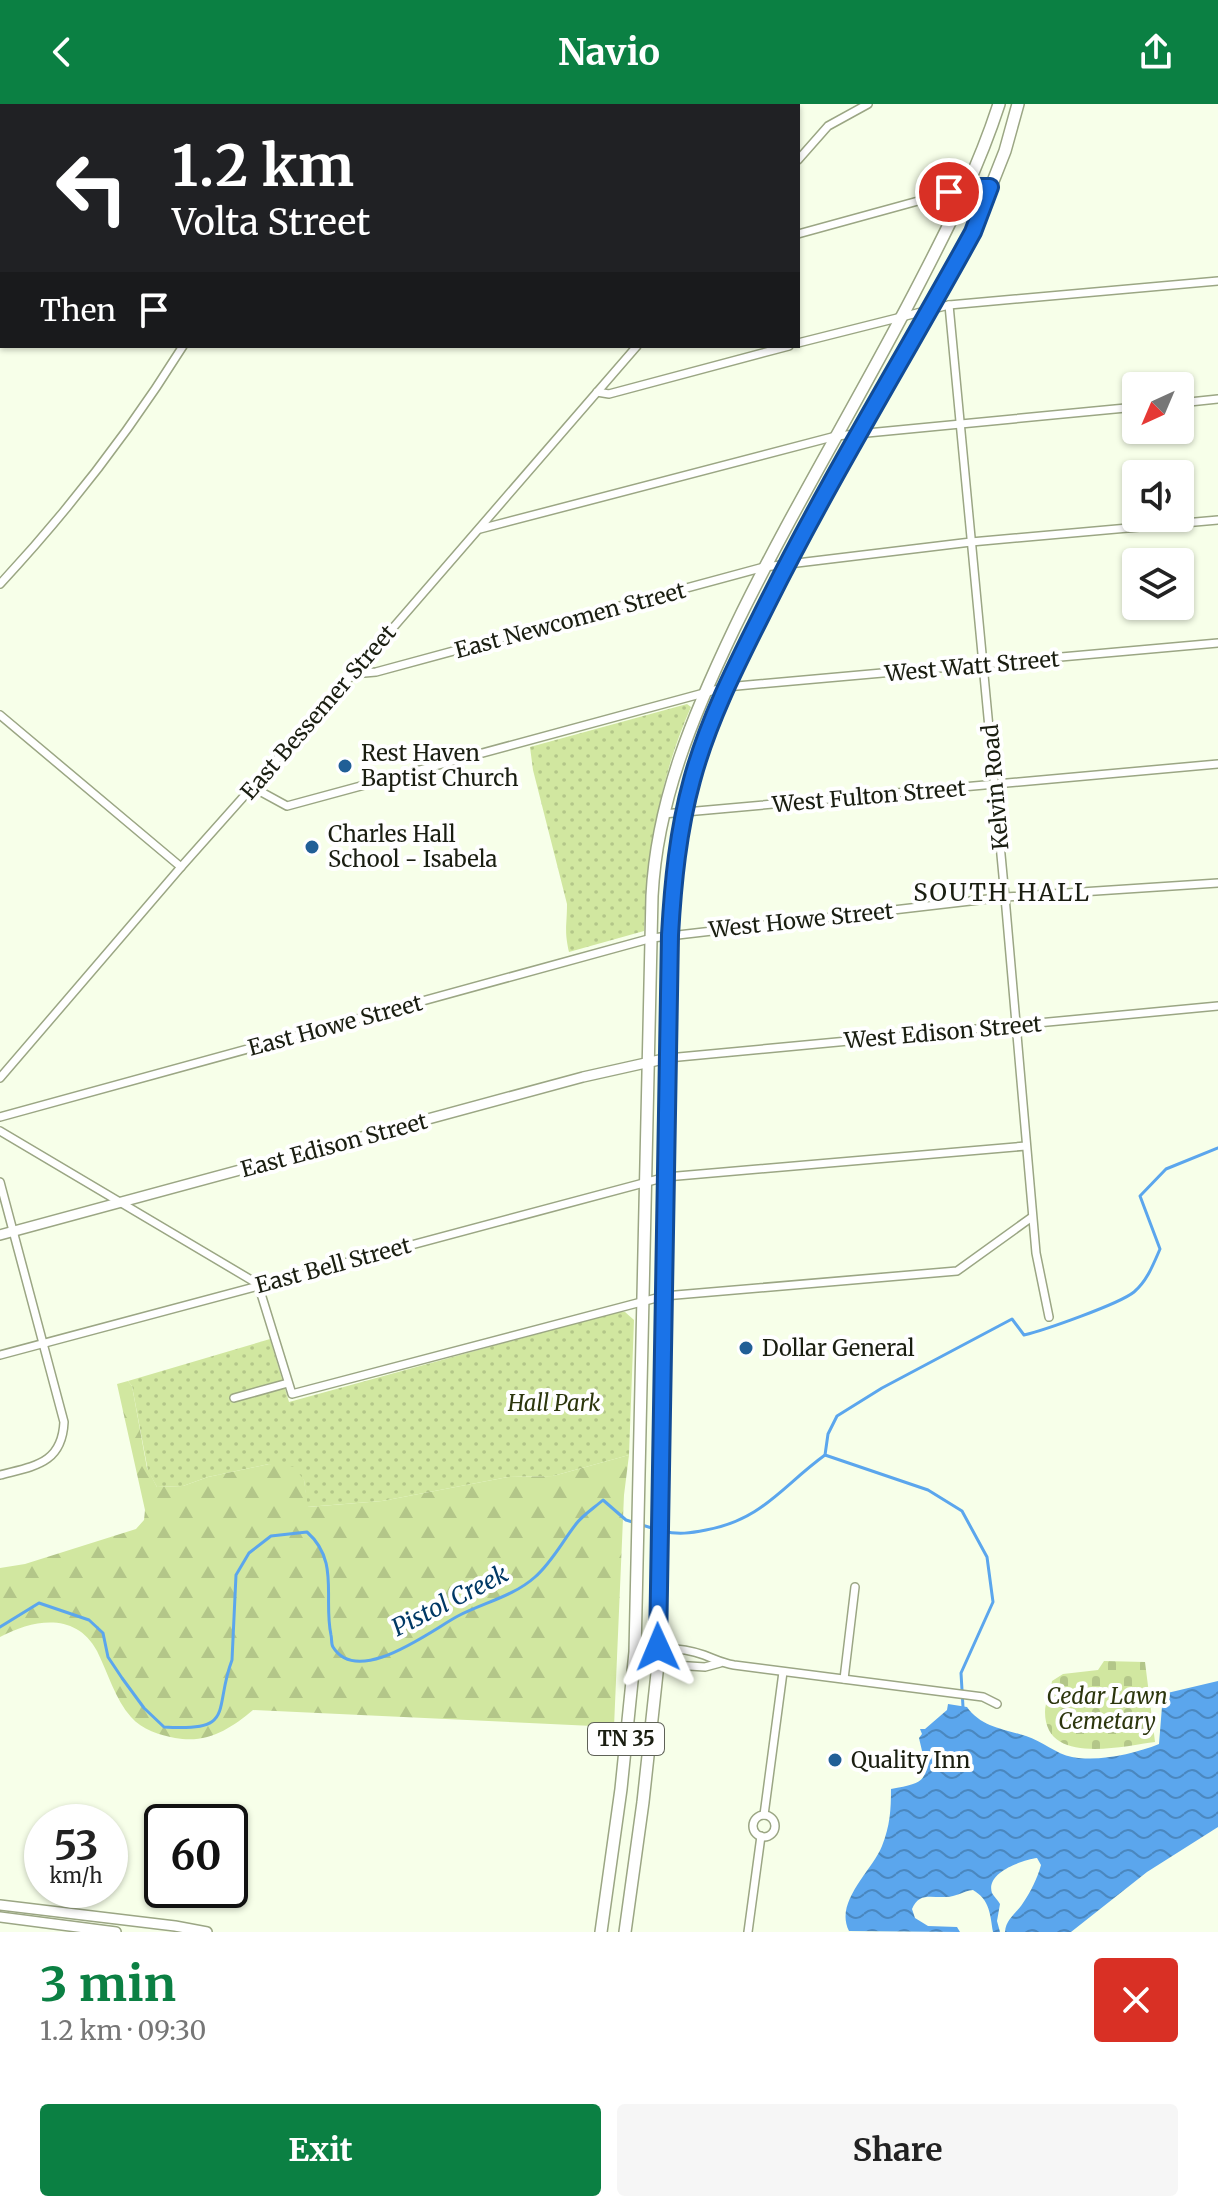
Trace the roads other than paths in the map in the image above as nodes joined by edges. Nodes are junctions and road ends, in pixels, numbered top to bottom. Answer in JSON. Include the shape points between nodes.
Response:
{"nodes":[{"id":1,"x":868,"y":104,"type":"edge"},
{"id":2,"x":1018,"y":104,"type":"edge"},
{"id":3,"x":999,"y":105,"type":"edge"},
{"id":4,"x":800,"y":158,"type":"edge"},
{"id":5,"x":969,"y":187,"type":"junction"},
{"id":6,"x":990,"y":187,"type":"junction"},
{"id":7,"x":800,"y":233,"type":"edge"},
{"id":8,"x":1218,"y":281,"type":"edge"},
{"id":9,"x":949,"y":305,"type":"junction"},
{"id":10,"x":931,"y":309,"type":"junction"},
{"id":11,"x":903,"y":315,"type":"junction"},
{"id":12,"x":800,"y":342,"type":"edge"},
{"id":13,"x":182,"y":348,"type":"edge"},
{"id":14,"x":635,"y":348,"type":"edge"},
{"id":15,"x":782,"y":348,"type":"edge"},
{"id":16,"x":597,"y":392,"type":"junction"},
{"id":17,"x":1218,"y":399,"type":"edge"},
{"id":18,"x":1194,"y":402,"type":"edge"},
{"id":19,"x":1122,"y":408,"type":"edge"},
{"id":20,"x":961,"y":422,"type":"junction"},
{"id":21,"x":858,"y":433,"type":"junction"},
{"id":22,"x":836,"y":436,"type":"junction"},
{"id":23,"x":1218,"y":520,"type":"edge"},
{"id":24,"x":477,"y":530,"type":"junction"},
{"id":25,"x":971,"y":542,"type":"junction"},
{"id":26,"x":788,"y":564,"type":"junction"},
{"id":27,"x":764,"y":567,"type":"junction"},
{"id":28,"x":0,"y":584,"type":"edge"},
{"id":29,"x":1218,"y":643,"type":"edge"},
{"id":30,"x":984,"y":665,"type":"junction"},
{"id":31,"x":353,"y":674,"type":"junction"},
{"id":32,"x":726,"y":687,"type":"junction"},
{"id":33,"x":703,"y":694,"type":"junction"},
{"id":34,"x":0,"y":715,"type":"edge"},
{"id":35,"x":1218,"y":764,"type":"edge"},
{"id":36,"x":994,"y":784,"type":"junction"},
{"id":37,"x":252,"y":787,"type":"junction"},
{"id":38,"x":684,"y":813,"type":"junction"},
{"id":39,"x":663,"y":814,"type":"junction"},
{"id":40,"x":181,"y":867,"type":"junction"},
{"id":41,"x":1218,"y":883,"type":"edge"},
{"id":42,"x":1005,"y":897,"type":"junction"},
{"id":43,"x":670,"y":935,"type":"junction"},
{"id":44,"x":652,"y":938,"type":"junction"},
{"id":45,"x":1218,"y":1006,"type":"edge"},
{"id":46,"x":1017,"y":1025,"type":"junction"},
{"id":47,"x":668,"y":1058,"type":"junction"},
{"id":48,"x":648,"y":1061,"type":"junction"},
{"id":49,"x":0,"y":1078,"type":"edge"},
{"id":50,"x":0,"y":1117,"type":"edge"},
{"id":51,"x":0,"y":1131,"type":"edge"},
{"id":52,"x":1026,"y":1146,"type":"junction"},
{"id":53,"x":666,"y":1177,"type":"junction"},
{"id":54,"x":0,"y":1182,"type":"edge"},
{"id":55,"x":646,"y":1182,"type":"junction"},
{"id":56,"x":122,"y":1203,"type":"junction"},
{"id":57,"x":1032,"y":1217,"type":"junction"},
{"id":58,"x":13,"y":1232,"type":"junction"},
{"id":59,"x":0,"y":1235,"type":"edge"},
{"id":60,"x":258,"y":1284,"type":"junction"},
{"id":61,"x":664,"y":1296,"type":"junction"},
{"id":62,"x":643,"y":1302,"type":"junction"},
{"id":63,"x":1049,"y":1317,"type":"dead end"},
{"id":64,"x":42,"y":1344,"type":"junction"},
{"id":65,"x":0,"y":1355,"type":"edge"},
{"id":66,"x":288,"y":1383,"type":"junction"},
{"id":67,"x":234,"y":1398,"type":"dead end"},
{"id":68,"x":0,"y":1475,"type":"edge"},
{"id":69,"x":855,"y":1587,"type":"dead end"},
{"id":70,"x":658,"y":1647,"type":"junction"},
{"id":71,"x":635,"y":1652,"type":"junction"},
{"id":72,"x":720,"y":1663,"type":"junction"},
{"id":73,"x":658,"y":1664,"type":"junction"},
{"id":74,"x":783,"y":1672,"type":"junction"},
{"id":75,"x":844,"y":1679,"type":"junction"},
{"id":76,"x":997,"y":1704,"type":"dead end"},
{"id":77,"x":764,"y":1815,"type":"junction"},
{"id":78,"x":761,"y":1836,"type":"junction"},
{"id":79,"x":0,"y":1905,"type":"edge"},
{"id":80,"x":0,"y":1917,"type":"edge"},
{"id":81,"x":116,"y":1932,"type":"edge"},
{"id":82,"x":207,"y":1932,"type":"edge"},
{"id":83,"x":601,"y":1932,"type":"edge"},
{"id":84,"x":625,"y":1932,"type":"edge"},
{"id":85,"x":748,"y":1932,"type":"edge"}],
"edges":[{"from":1,"to":4,"type":"street","via":[[828,126]]},
{"from":2,"to":6,"type":"main road","number":"TN 35"},
{"from":3,"to":5,"type":"main road","number":"TN 35"},
{"from":5,"to":6,"type":"street"},
{"from":5,"to":7,"type":"street"},
{"from":5,"to":11,"type":"main road","number":"TN 35"},
{"from":6,"to":10,"type":"main road","number":"TN 35","via":[[973,232]]},
{"from":8,"to":9,"type":"street"},
{"from":9,"to":10,"type":"street"},
{"from":9,"to":20,"type":"street","name":"Kelvin Road"},
{"from":10,"to":11,"type":"street"},
{"from":10,"to":21,"type":"main road","number":"TN 35"},
{"from":11,"to":12,"type":"street"},
{"from":11,"to":22,"type":"main road","number":"TN 35"},
{"from":13,"to":28,"type":"street","via":[[79,493]]},
{"from":14,"to":16,"type":"street","name":"East Bessemer Street"},
{"from":15,"to":16,"type":"street","via":[[609,394]]},
{"from":16,"to":24,"type":"street","name":"East Bessemer Street"},
{"from":17,"to":18,"type":"street"},
{"from":19,"to":20,"type":"street"},
{"from":20,"to":21,"type":"street"},
{"from":20,"to":25,"type":"street","name":"Kelvin Road"},
{"from":21,"to":22,"type":"street"},
{"from":21,"to":26,"type":"main road","number":"TN 35"},
{"from":22,"to":24,"type":"street"},
{"from":22,"to":27,"type":"main road","number":"TN 35"},
{"from":23,"to":25,"type":"street","name":"East Newcomen Street"},
{"from":24,"to":31,"type":"street","name":"East Bessemer Street"},
{"from":25,"to":26,"type":"street","name":"East Newcomen Street"},
{"from":25,"to":30,"type":"street","name":"Kelvin Road"},
{"from":26,"to":27,"type":"street","name":"East Newcomen Street"},
{"from":26,"to":32,"type":"main road","number":"TN 35"},
{"from":27,"to":31,"type":"street","name":"East Newcomen Street"},
{"from":27,"to":33,"type":"main road","number":"TN 35"},
{"from":29,"to":30,"type":"street","name":"West Watt Street"},
{"from":30,"to":32,"type":"street","name":"West Watt Street"},
{"from":30,"to":36,"type":"street","name":"Kelvin Road"},
{"from":31,"to":37,"type":"street","name":"East Bessemer Street"},
{"from":32,"to":33,"type":"street","name":"West Watt Street"},
{"from":32,"to":38,"type":"main road","number":"TN 35"},
{"from":33,"to":37,"type":"street","name":"West Watt Street","via":[[287,806]]},
{"from":33,"to":39,"type":"main road","number":"TN 35"},
{"from":34,"to":40,"type":"street"},
{"from":35,"to":36,"type":"street","name":"West Fulton Street"},
{"from":36,"to":38,"type":"street","name":"West Fulton Street"},
{"from":36,"to":42,"type":"street","name":"Kelvin Road"},
{"from":37,"to":40,"type":"street","name":"East Bessemer Street"},
{"from":38,"to":39,"type":"street","name":"West Fulton Street"},
{"from":38,"to":43,"type":"main road","number":"TN 35"},
{"from":39,"to":44,"type":"main road","number":"TN 35","via":[[654,864]]},
{"from":40,"to":49,"type":"street","name":"East Bessemer Street"},
{"from":41,"to":42,"type":"street","name":"West Howe Street"},
{"from":42,"to":43,"type":"street","name":"West Howe Street"},
{"from":42,"to":46,"type":"street","name":"Kelvin Road"},
{"from":43,"to":44,"type":"street","name":"East Howe Street"},
{"from":43,"to":47,"type":"main road","number":"TN 35"},
{"from":44,"to":48,"type":"main road","number":"TN 35"},
{"from":44,"to":50,"type":"street","name":"East Howe Street"},
{"from":45,"to":46,"type":"street","name":"West Edison Street"},
{"from":46,"to":47,"type":"street","name":"West Edison Street"},
{"from":46,"to":52,"type":"street","name":"Kelvin Road"},
{"from":47,"to":48,"type":"street","name":"East Edison Street"},
{"from":47,"to":53,"type":"main road","number":"TN 35"},
{"from":48,"to":55,"type":"main road","number":"TN 35"},
{"from":48,"to":56,"type":"street","name":"East Edison Street"},
{"from":51,"to":56,"type":"street"},
{"from":52,"to":53,"type":"street","name":"East Bell Street"},
{"from":52,"to":57,"type":"street","name":"Kelvin Road"},
{"from":53,"to":55,"type":"street","name":"East Bell Street"},
{"from":53,"to":61,"type":"main road","number":"TN 35"},
{"from":54,"to":58,"type":"street"},
{"from":55,"to":60,"type":"street","name":"East Bell Street"},
{"from":55,"to":62,"type":"main road","number":"TN 35"},
{"from":56,"to":58,"type":"street","name":"East Edison Street"},
{"from":56,"to":60,"type":"street"},
{"from":57,"to":61,"type":"street","via":[[957,1271]]},
{"from":57,"to":63,"type":"street","name":"Kelvin Road"},
{"from":58,"to":59,"type":"street","name":"East Edison Street"},
{"from":58,"to":64,"type":"street"},
{"from":60,"to":64,"type":"street","name":"East Bell Street"},
{"from":60,"to":66,"type":"street"},
{"from":61,"to":62,"type":"street"},
{"from":61,"to":70,"type":"main road","number":"TN 35"},
{"from":62,"to":66,"type":"street","via":[[292,1394]]},
{"from":62,"to":71,"type":"main road","number":"TN 35"},
{"from":64,"to":65,"type":"street","name":"East Bell Street"},
{"from":64,"to":68,"type":"street","via":[[62,1410],[60,1444],[46,1460]]},
{"from":66,"to":67,"type":"street"},
{"from":69,"to":75,"type":"street"},
{"from":70,"to":71,"type":"street"},
{"from":70,"to":72,"type":"street","via":[[703,1654]]},
{"from":70,"to":73,"type":"main road","number":"TN 35"},
{"from":71,"to":73,"type":"street"},
{"from":71,"to":83,"type":"main road","number":"TN 35"},
{"from":72,"to":73,"type":"street"},
{"from":72,"to":74,"type":"street"},
{"from":73,"to":84,"type":"main road","number":"TN 35"},
{"from":74,"to":75,"type":"street"},
{"from":74,"to":77,"type":"street"},
{"from":75,"to":76,"type":"street","via":[[983,1697]]},
{"from":77,"to":78,"type":"street","via":[[753,1825]]},
{"from":77,"to":78,"type":"street","via":[[774,1827]]},
{"from":78,"to":85,"type":"street"},
{"from":79,"to":82,"type":"street"},
{"from":80,"to":81,"type":"street"}]}
